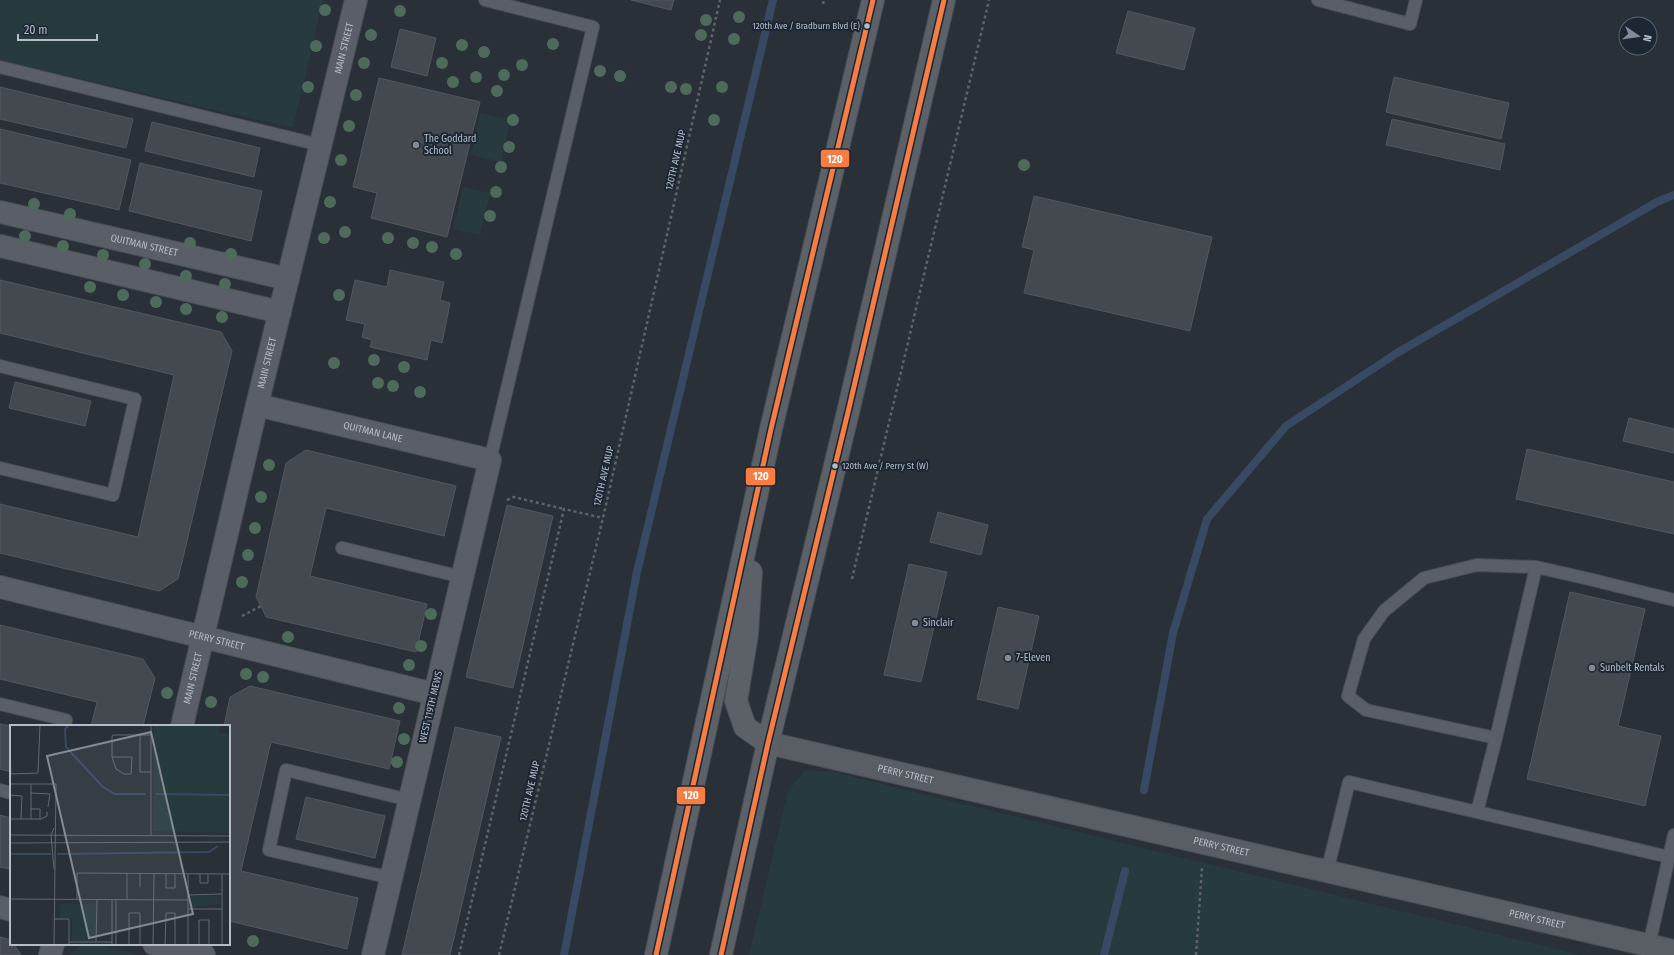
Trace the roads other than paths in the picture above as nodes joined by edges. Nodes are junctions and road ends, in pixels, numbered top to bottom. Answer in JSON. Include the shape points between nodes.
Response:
{"nodes":[{"id":1,"x":356,"y":0,"type":"edge"},
{"id":2,"x":484,"y":0,"type":"edge"},
{"id":3,"x":872,"y":0,"type":"edge"},
{"id":4,"x":944,"y":0,"type":"edge"},
{"id":5,"x":1318,"y":0,"type":"edge"},
{"id":6,"x":1416,"y":0,"type":"edge"},
{"id":7,"x":0,"y":67,"type":"edge"},
{"id":8,"x":320,"y":145,"type":"junction"},
{"id":9,"x":0,"y":212,"type":"edge"},
{"id":10,"x":0,"y":246,"type":"edge"},
{"id":11,"x":288,"y":279,"type":"junction"},
{"id":12,"x":280,"y":312,"type":"junction"},
{"id":13,"x":0,"y":366,"type":"edge"},
{"id":14,"x":257,"y":405,"type":"junction"},
{"id":15,"x":490,"y":460,"type":"junction"},
{"id":16,"x":0,"y":468,"type":"edge"},
{"id":17,"x":755,"y":503,"type":"junction"},
{"id":18,"x":342,"y":548,"type":"dead end"},
{"id":19,"x":1536,"y":567,"type":"junction"},
{"id":20,"x":462,"y":577,"type":"junction"},
{"id":21,"x":0,"y":587,"type":"edge"},
{"id":22,"x":1674,"y":600,"type":"edge"},
{"id":23,"x":202,"y":638,"type":"junction"},
{"id":24,"x":434,"y":694,"type":"junction"},
{"id":25,"x":0,"y":704,"type":"edge"},
{"id":26,"x":65,"y":725,"type":"edge"},
{"id":27,"x":182,"y":725,"type":"edge"},
{"id":28,"x":1496,"y":738,"type":"junction"},
{"id":29,"x":768,"y":744,"type":"junction"},
{"id":30,"x":0,"y":790,"type":"edge"},
{"id":31,"x":10,"y":793,"type":"edge"},
{"id":32,"x":409,"y":800,"type":"junction"},
{"id":33,"x":1477,"y":812,"type":"junction"},
{"id":34,"x":1674,"y":835,"type":"edge"},
{"id":35,"x":1669,"y":856,"type":"junction"},
{"id":36,"x":1327,"y":872,"type":"junction"},
{"id":37,"x":391,"y":878,"type":"junction"},
{"id":38,"x":0,"y":907,"type":"edge"},
{"id":39,"x":10,"y":910,"type":"edge"},
{"id":40,"x":52,"y":945,"type":"edge"},
{"id":41,"x":157,"y":945,"type":"edge"},
{"id":42,"x":1649,"y":945,"type":"junction"},
{"id":43,"x":1674,"y":951,"type":"edge"},
{"id":44,"x":181,"y":953,"type":"edge"},
{"id":45,"x":50,"y":955,"type":"edge"},
{"id":46,"x":204,"y":955,"type":"edge"},
{"id":47,"x":374,"y":955,"type":"edge"},
{"id":48,"x":656,"y":955,"type":"edge"},
{"id":49,"x":721,"y":955,"type":"edge"}],
"edges":[{"from":1,"to":8,"type":"street","name":"MAIN STREET"},
{"from":2,"to":15,"type":"lane","via":[[593,27]]},
{"from":3,"to":17,"type":"main road"},
{"from":4,"to":29,"type":"main road"},
{"from":5,"to":6,"type":"lane","via":[[1410,24]]},
{"from":7,"to":8,"type":"lane"},
{"from":8,"to":11,"type":"street","name":"MAIN STREET"},
{"from":9,"to":11,"type":"street","name":"QUITMAN STREET"},
{"from":10,"to":12,"type":"street"},
{"from":11,"to":12,"type":"street","name":"MAIN STREET"},
{"from":12,"to":14,"type":"street","name":"MAIN STREET"},
{"from":13,"to":16,"type":"lane","via":[[135,399],[113,495]]},
{"from":14,"to":15,"type":"street","name":"QUITMAN LANE"},
{"from":14,"to":23,"type":"street","name":"MAIN STREET"},
{"from":15,"to":20,"type":"street","name":"WEST 119TH MEWS"},
{"from":17,"to":29,"type":"main road","via":[[747,634],[736,701],[745,727]]},
{"from":17,"to":48,"type":"main road"},
{"from":18,"to":20,"type":"lane"},
{"from":19,"to":22,"type":"lane"},
{"from":19,"to":28,"type":"lane"},
{"from":19,"to":28,"type":"lane","via":[[1477,565],[1424,578],[1384,611],[1364,639],[1348,696],[1366,710]]},
{"from":20,"to":24,"type":"street","name":"WEST 119TH MEWS"},
{"from":21,"to":23,"type":"street","name":"PERRY STREET"},
{"from":23,"to":24,"type":"street","name":"PERRY STREET"},
{"from":23,"to":27,"type":"street","name":"MAIN STREET"},
{"from":24,"to":32,"type":"street","name":"WEST 119TH MEWS"},
{"from":25,"to":26,"type":"lane","via":[[66,720]]},
{"from":28,"to":33,"type":"lane"},
{"from":29,"to":36,"type":"street","name":"PERRY STREET"},
{"from":29,"to":49,"type":"main road"},
{"from":30,"to":31,"type":"lane"},
{"from":32,"to":37,"type":"street","name":"WEST 119TH MEWS"},
{"from":32,"to":37,"type":"lane","via":[[286,770],[269,850]]},
{"from":33,"to":35,"type":"lane"},
{"from":33,"to":36,"type":"lane","via":[[1349,782]]},
{"from":34,"to":35,"type":"lane"},
{"from":35,"to":42,"type":"lane"},
{"from":36,"to":42,"type":"street","name":"PERRY STREET"},
{"from":37,"to":47,"type":"street","name":"WEST 119TH MEWS"},
{"from":38,"to":39,"type":"street"},
{"from":40,"to":45,"type":"street"},
{"from":41,"to":44,"type":"street"},
{"from":42,"to":43,"type":"street","name":"PERRY STREET"},
{"from":44,"to":46,"type":"street"}]}
